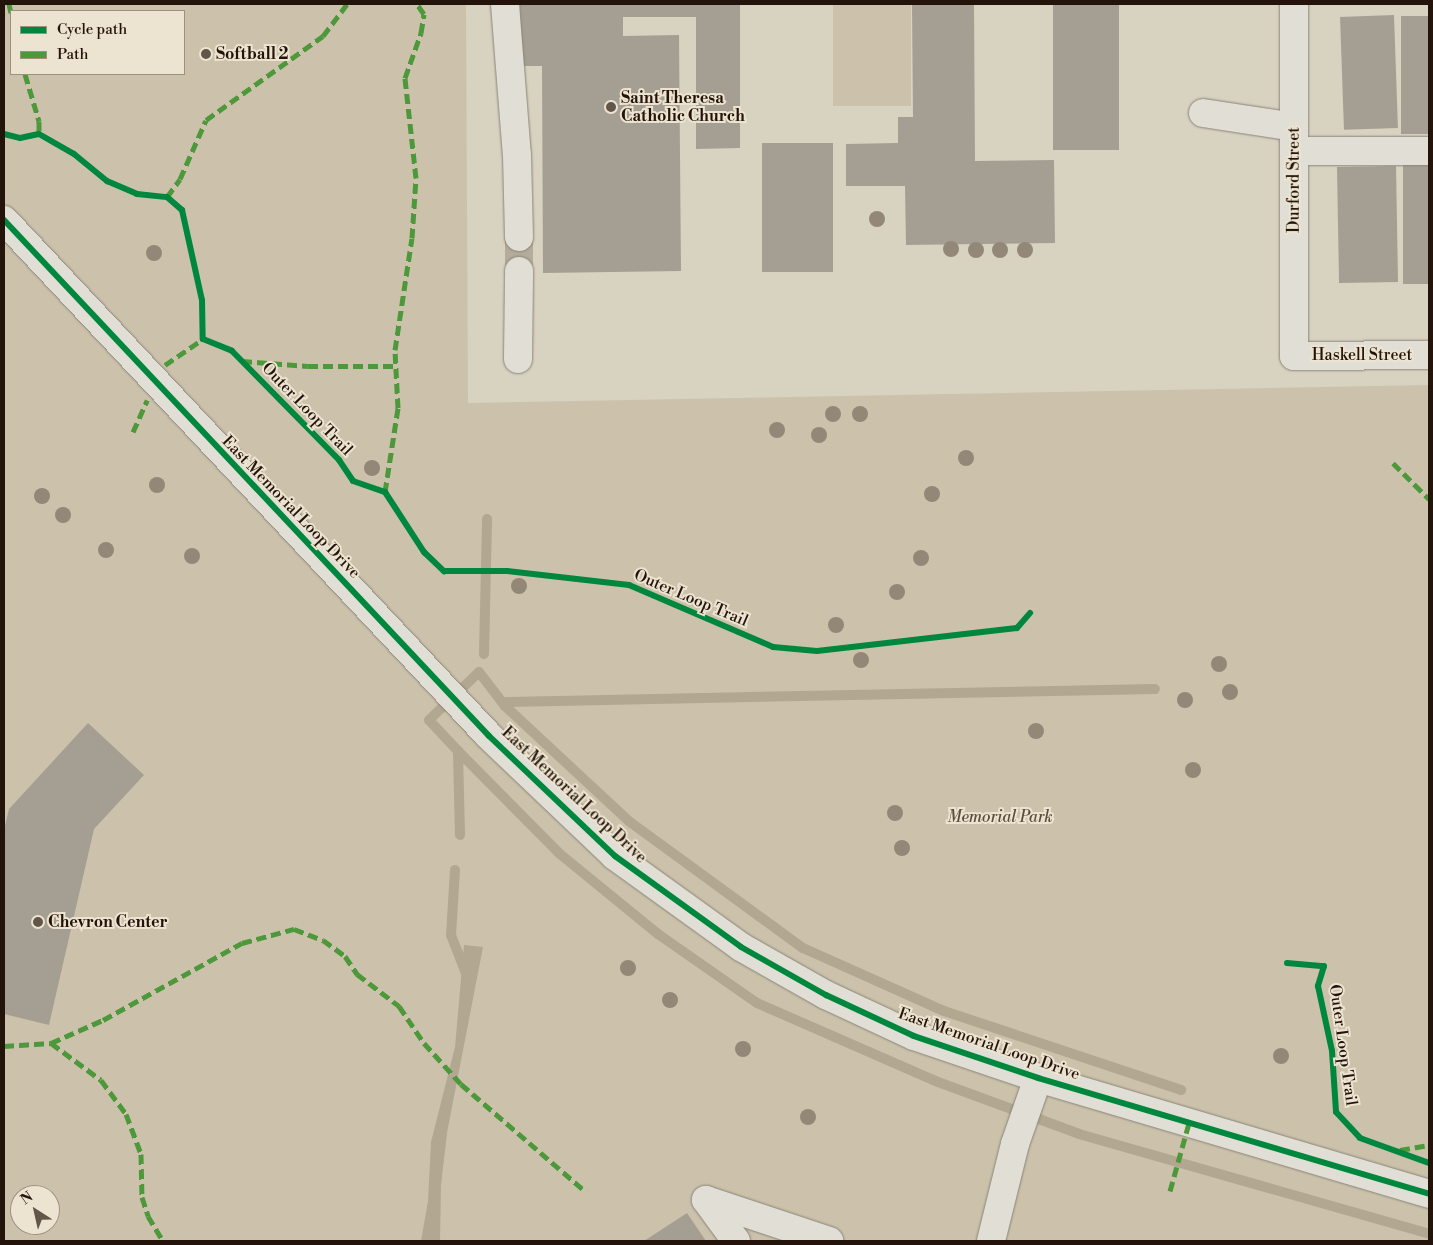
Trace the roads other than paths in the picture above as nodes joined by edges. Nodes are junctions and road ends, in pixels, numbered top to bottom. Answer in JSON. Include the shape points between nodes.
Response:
{"nodes":[{"id":1,"x":506,"y":4,"type":"edge"},
{"id":2,"x":1294,"y":4,"type":"edge"},
{"id":3,"x":1203,"y":113,"type":"dead end"},
{"id":4,"x":1294,"y":139,"type":"junction"},
{"id":5,"x":1429,"y":151,"type":"edge"},
{"id":6,"x":4,"y":220,"type":"edge"},
{"id":7,"x":519,"y":237,"type":"tunnel mouth"},
{"id":8,"x":519,"y":271,"type":"tunnel mouth"},
{"id":9,"x":1429,"y":355,"type":"edge"},
{"id":10,"x":1294,"y":356,"type":"joint"},
{"id":11,"x":518,"y":358,"type":"dead end"},
{"id":12,"x":1038,"y":1078,"type":"junction"},
{"id":13,"x":1429,"y":1194,"type":"edge"},
{"id":14,"x":736,"y":1241,"type":"edge"},
{"id":15,"x":830,"y":1241,"type":"edge"},
{"id":16,"x":991,"y":1241,"type":"edge"}],
"edges":[{"from":1,"to":7,"type":"street","via":[[517,146]]},
{"from":2,"to":4,"type":"street","name":"Durford Street"},
{"from":3,"to":4,"type":"street"},
{"from":4,"to":5,"type":"street"},
{"from":4,"to":10,"type":"street","name":"Durford Street"},
{"from":6,"to":12,"type":"street","name":"East Memorial Loop Drive","via":[[489,736],[615,856],[741,947],[826,995],[914,1036]]},
{"from":8,"to":11,"type":"street"},
{"from":9,"to":10,"type":"street","name":"Haskell Street"},
{"from":12,"to":13,"type":"street","name":"East Memorial Loop Drive"},
{"from":12,"to":16,"type":"street","via":[[1015,1144]]},
{"from":14,"to":15,"type":"street","via":[[706,1200]]}]}
